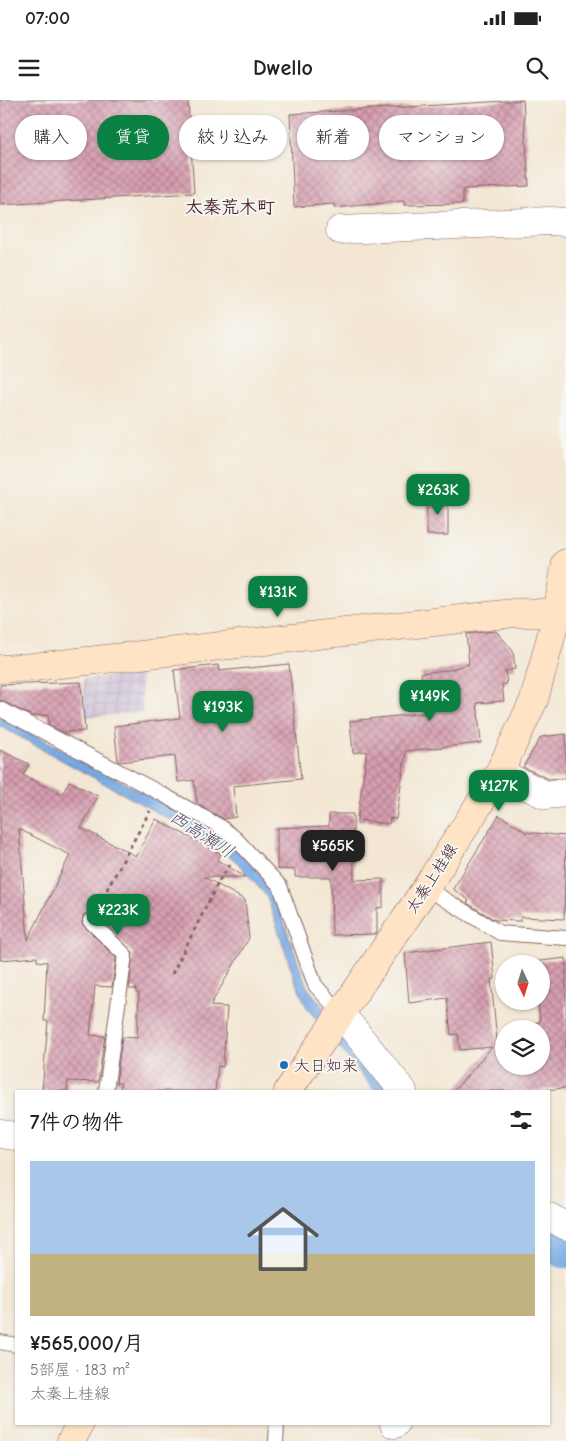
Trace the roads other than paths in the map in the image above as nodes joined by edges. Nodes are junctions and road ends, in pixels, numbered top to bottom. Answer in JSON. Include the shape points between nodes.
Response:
{"nodes":[{"id":1,"x":566,"y":222,"type":"edge"},
{"id":2,"x":340,"y":230,"type":"dead end"},
{"id":3,"x":566,"y":563,"type":"edge"},
{"id":4,"x":562,"y":614,"type":"edge"},
{"id":5,"x":0,"y":669,"type":"edge"},
{"id":6,"x":0,"y":709,"type":"edge"},
{"id":7,"x":499,"y":773,"type":"junction"},
{"id":8,"x":566,"y":793,"type":"edge"},
{"id":9,"x":426,"y":888,"type":"junction"},
{"id":10,"x":90,"y":921,"type":"road end"},
{"id":11,"x":566,"y":938,"type":"edge"},
{"id":12,"x":335,"y":1023,"type":"junction"},
{"id":13,"x":106,"y":1090,"type":"edge"},
{"id":14,"x":289,"y":1090,"type":"edge"},
{"id":15,"x":402,"y":1090,"type":"edge"},
{"id":16,"x":0,"y":1134,"type":"edge"},
{"id":17,"x":15,"y":1136,"type":"edge"},
{"id":18,"x":550,"y":1218,"type":"edge"},
{"id":19,"x":566,"y":1226,"type":"edge"},
{"id":20,"x":0,"y":1342,"type":"edge"},
{"id":21,"x":15,"y":1345,"type":"edge"},
{"id":22,"x":79,"y":1425,"type":"edge"},
{"id":23,"x":276,"y":1425,"type":"edge"},
{"id":24,"x":70,"y":1441,"type":"edge"},
{"id":25,"x":276,"y":1441,"type":"edge"}],
"edges":[{"from":1,"to":2,"type":"street"},
{"from":3,"to":4,"type":"main road","name":"太秦上桂線"},
{"from":4,"to":5,"type":"main road","via":[[514,613]]},
{"from":4,"to":7,"type":"main road","name":"太秦上桂線","via":[[534,700]]},
{"from":6,"to":12,"type":"lane","via":[[160,793],[221,828],[244,846],[280,886],[313,980]]},
{"from":7,"to":8,"type":"street","via":[[546,795]]},
{"from":7,"to":9,"type":"main road","name":"太秦上桂線"},
{"from":9,"to":11,"type":"lane","via":[[500,933]]},
{"from":9,"to":12,"type":"main road","name":"太秦上桂線"},
{"from":10,"to":13,"type":"lane","via":[[124,955]]},
{"from":12,"to":14,"type":"main road","name":"太秦上桂線"},
{"from":12,"to":15,"type":"street"},
{"from":16,"to":17,"type":"street"},
{"from":18,"to":19,"type":"street"},
{"from":20,"to":21,"type":"lane"},
{"from":22,"to":24,"type":"main road"},
{"from":23,"to":25,"type":"lane"}]}
